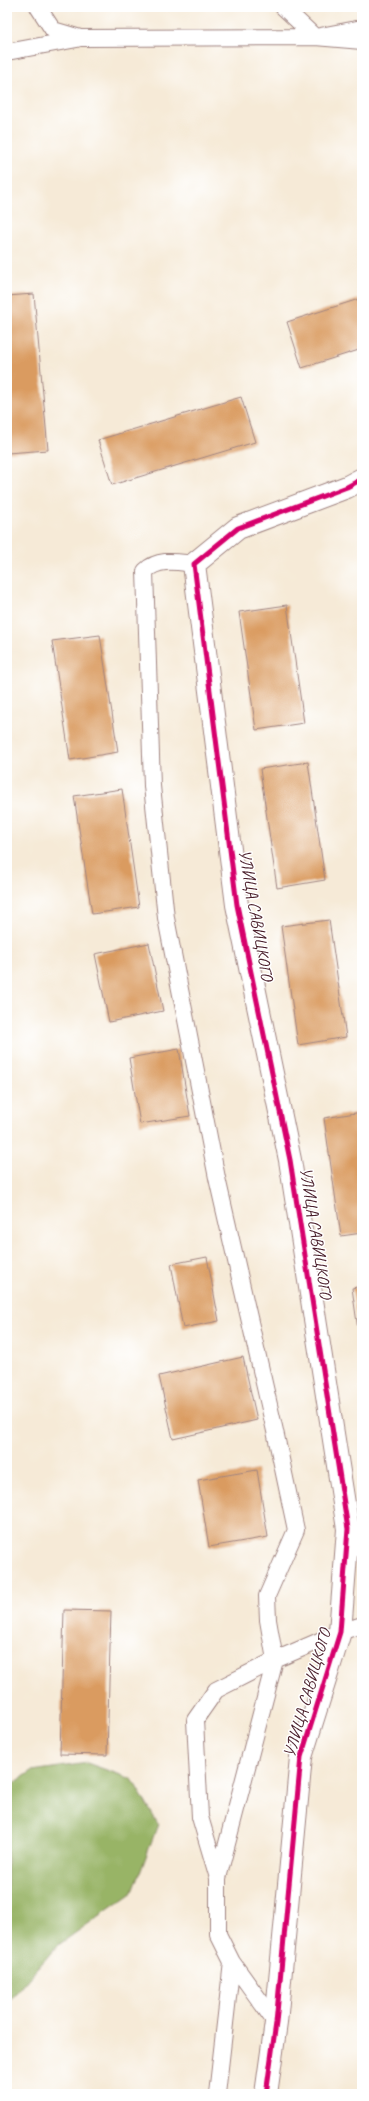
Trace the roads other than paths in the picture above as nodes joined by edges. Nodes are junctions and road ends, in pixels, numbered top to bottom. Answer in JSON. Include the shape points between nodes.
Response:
{"nodes":[{"id":1,"x":38,"y":7,"type":"edge"},
{"id":2,"x":283,"y":7,"type":"edge"},
{"id":3,"x":362,"y":28,"type":"edge"},
{"id":4,"x":315,"y":37,"type":"junction"},
{"id":5,"x":80,"y":38,"type":"junction"},
{"id":6,"x":362,"y":41,"type":"edge"},
{"id":7,"x":7,"y":52,"type":"edge"},
{"id":8,"x":362,"y":479,"type":"edge"},
{"id":9,"x":194,"y":564,"type":"junction"},
{"id":10,"x":355,"y":1534,"type":"edge"},
{"id":11,"x":362,"y":1625,"type":"edge"},
{"id":12,"x":340,"y":1632,"type":"junction"},
{"id":13,"x":275,"y":1660,"type":"junction"},
{"id":14,"x":218,"y":1878,"type":"junction"},
{"id":15,"x":232,"y":1962,"type":"junction"},
{"id":16,"x":276,"y":2023,"type":"junction"},
{"id":17,"x":217,"y":2094,"type":"edge"},
{"id":18,"x":266,"y":2094,"type":"edge"}],
"edges":[{"from":1,"to":5,"type":"lane","via":[[53,30]]},
{"from":2,"to":4,"type":"lane"},
{"from":3,"to":4,"type":"lane"},
{"from":4,"to":5,"type":"lane"},
{"from":4,"to":6,"type":"lane"},
{"from":5,"to":7,"type":"lane"},
{"from":8,"to":9,"type":"street","via":[[238,528]]},
{"from":9,"to":10,"type":"street","name":"УЛИЦА САВИЦКОГО","via":[[237,905],[290,1160]]},
{"from":9,"to":13,"type":"lane","via":[[168,561],[152,564],[145,571],[152,786],[166,918],[217,1178],[296,1530],[267,1596]]},
{"from":10,"to":12,"type":"street","name":"УЛИЦА САВИЦКОГО"},
{"from":11,"to":12,"type":"lane"},
{"from":12,"to":13,"type":"lane"},
{"from":12,"to":16,"type":"street","name":"УЛИЦА САВИЦКОГО","via":[[301,1757]]},
{"from":13,"to":14,"type":"lane"},
{"from":13,"to":14,"type":"lane","via":[[216,1690],[195,1720],[200,1817]]},
{"from":14,"to":15,"type":"lane","via":[[218,1934]]},
{"from":15,"to":16,"type":"lane"},
{"from":15,"to":17,"type":"lane"},
{"from":16,"to":18,"type":"street","name":"УЛИЦА САВИЦКОГО"}]}
